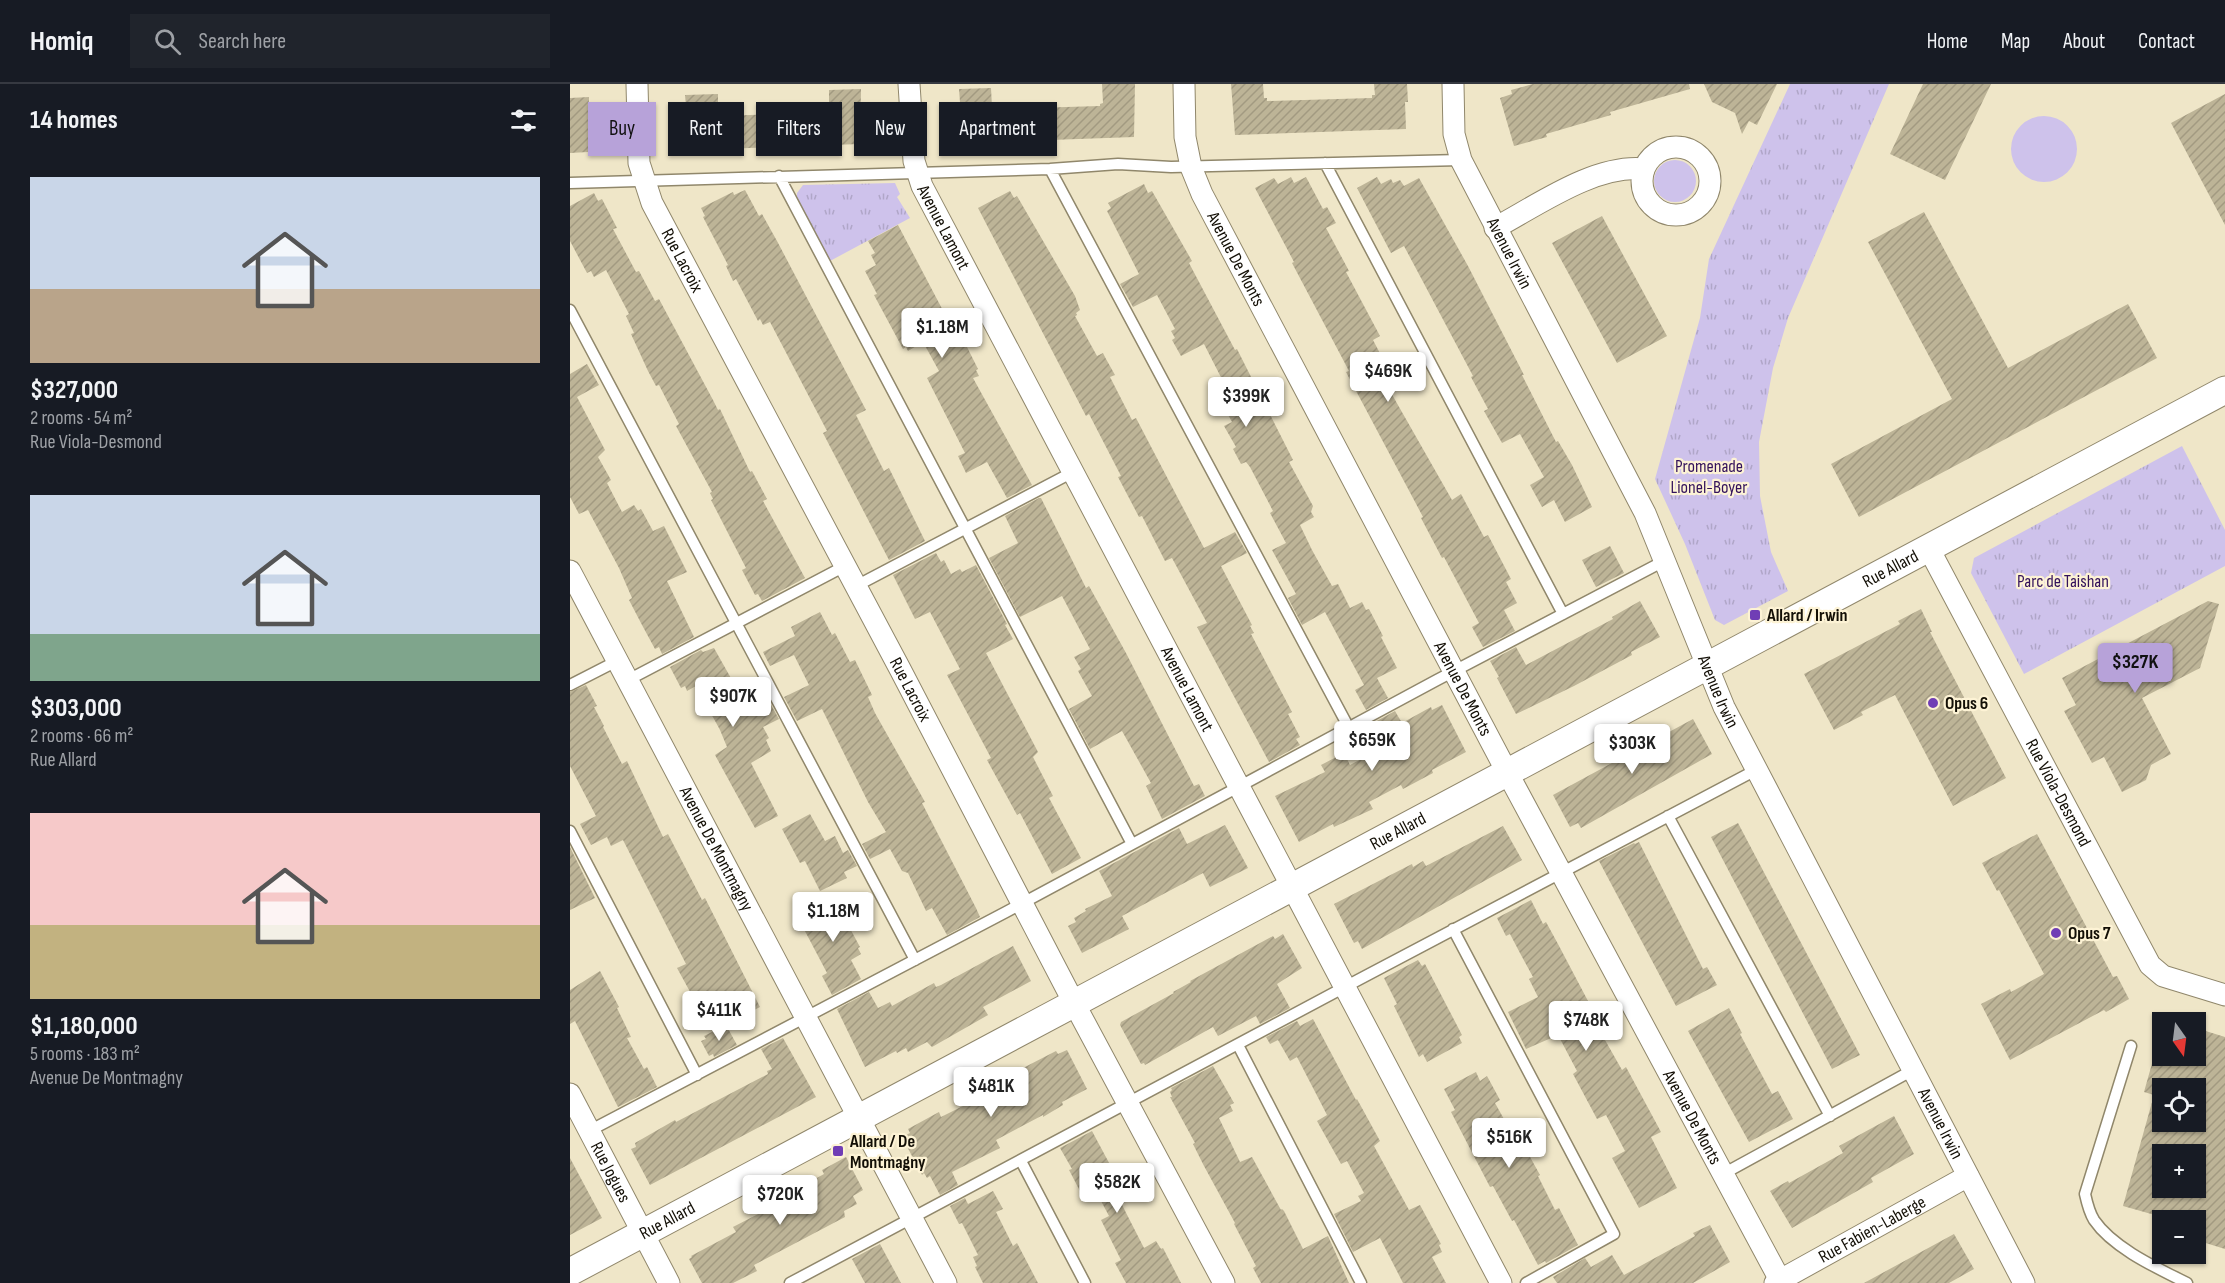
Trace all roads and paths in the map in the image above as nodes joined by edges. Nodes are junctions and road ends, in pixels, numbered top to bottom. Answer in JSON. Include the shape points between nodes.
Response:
{"nodes":[{"id":1,"x":637,"y":84,"type":"edge"},
{"id":2,"x":909,"y":84,"type":"edge"},
{"id":3,"x":1184,"y":84,"type":"edge"},
{"id":4,"x":1453,"y":84,"type":"edge"},
{"id":5,"x":1461,"y":160,"type":"junction"},
{"id":6,"x":1325,"y":163,"type":"junction"},
{"id":7,"x":1191,"y":167,"type":"junction"},
{"id":8,"x":1644,"y":169,"type":"dead end"},
{"id":9,"x":1050,"y":170,"type":"junction"},
{"id":10,"x":917,"y":172,"type":"junction"},
{"id":11,"x":779,"y":176,"type":"junction"},
{"id":12,"x":644,"y":181,"type":"junction"},
{"id":13,"x":570,"y":183,"type":"edge"},
{"id":14,"x":1495,"y":228,"type":"junction"},
{"id":15,"x":570,"y":310,"type":"edge"},
{"id":16,"x":2225,"y":390,"type":"edge"},
{"id":17,"x":1073,"y":472,"type":"junction"},
{"id":18,"x":965,"y":529,"type":"junction"},
{"id":19,"x":1929,"y":549,"type":"junction"},
{"id":20,"x":1666,"y":560,"type":"junction"},
{"id":21,"x":845,"y":566,"type":"junction"},
{"id":22,"x":570,"y":571,"type":"edge"},
{"id":23,"x":856,"y":586,"type":"junction"},
{"id":24,"x":1563,"y":614,"type":"junction"},
{"id":25,"x":736,"y":624,"type":"junction"},
{"id":26,"x":617,"y":661,"type":"junction"},
{"id":27,"x":1707,"y":666,"type":"junction"},
{"id":28,"x":1455,"y":671,"type":"junction"},
{"id":29,"x":628,"y":680,"type":"junction"},
{"id":30,"x":570,"y":685,"type":"edge"},
{"id":31,"x":1349,"y":728,"type":"junction"},
{"id":32,"x":1756,"y":770,"type":"junction"},
{"id":33,"x":1507,"y":772,"type":"junction"},
{"id":34,"x":1239,"y":787,"type":"junction"},
{"id":35,"x":1668,"y":816,"type":"junction"},
{"id":36,"x":570,"y":831,"type":"edge"},
{"id":37,"x":1132,"y":844,"type":"junction"},
{"id":38,"x":1561,"y":872,"type":"junction"},
{"id":39,"x":1292,"y":887,"type":"junction"},
{"id":40,"x":1023,"y":903,"type":"junction"},
{"id":41,"x":1454,"y":929,"type":"junction"},
{"id":42,"x":915,"y":960,"type":"junction"},
{"id":43,"x":1345,"y":987,"type":"junction"},
{"id":44,"x":2225,"y":996,"type":"edge"},
{"id":45,"x":1074,"y":1003,"type":"junction"},
{"id":46,"x":806,"y":1018,"type":"junction"},
{"id":47,"x":1238,"y":1045,"type":"junction"},
{"id":48,"x":2131,"y":1046,"type":"dead end"},
{"id":49,"x":1913,"y":1070,"type":"junction"},
{"id":50,"x":697,"y":1075,"type":"junction"},
{"id":51,"x":570,"y":1094,"type":"edge"},
{"id":52,"x":1129,"y":1103,"type":"junction"},
{"id":53,"x":1830,"y":1116,"type":"junction"},
{"id":54,"x":859,"y":1119,"type":"junction"},
{"id":55,"x":580,"y":1124,"type":"edge"},
{"id":56,"x":1021,"y":1161,"type":"junction"},
{"id":57,"x":1723,"y":1174,"type":"junction"},
{"id":58,"x":1968,"y":1176,"type":"junction"},
{"id":59,"x":912,"y":1219,"type":"junction"},
{"id":60,"x":643,"y":1233,"type":"junction"},
{"id":61,"x":570,"y":1272,"type":"edge"},
{"id":62,"x":807,"y":1279,"type":"edge"},
{"id":63,"x":1778,"y":1282,"type":"edge"},
{"id":64,"x":669,"y":1283,"type":"edge"},
{"id":65,"x":790,"y":1283,"type":"edge"},
{"id":66,"x":946,"y":1283,"type":"edge"},
{"id":67,"x":1085,"y":1283,"type":"edge"},
{"id":68,"x":1224,"y":1283,"type":"edge"},
{"id":69,"x":1360,"y":1283,"type":"edge"},
{"id":70,"x":1501,"y":1283,"type":"edge"},
{"id":71,"x":1526,"y":1283,"type":"edge"},
{"id":72,"x":2024,"y":1283,"type":"edge"},
{"id":73,"x":2187,"y":1283,"type":"edge"}],
"edges":[{"from":1,"to":12,"type":"street","name":"Rue Lacroix","via":[[639,163]]},
{"from":2,"to":10,"type":"street","name":"Avenue Lamont"},
{"from":3,"to":7,"type":"street","name":"Avenue De Monts","via":[[1185,137]]},
{"from":4,"to":5,"type":"street","name":"Avenue Irwin","via":[[1455,134]]},
{"from":5,"to":6,"type":"lane"},
{"from":5,"to":14,"type":"street","name":"Avenue Irwin"},
{"from":6,"to":7,"type":"lane"},
{"from":6,"to":24,"type":"lane"},
{"from":7,"to":9,"type":"lane","via":[[1118,164]]},
{"from":7,"to":28,"type":"street","name":"Avenue De Monts"},
{"from":8,"to":14,"type":"street","via":[[1623,169],[1591,178]]},
{"from":9,"to":10,"type":"lane"},
{"from":9,"to":31,"type":"lane"},
{"from":10,"to":11,"type":"lane"},
{"from":10,"to":17,"type":"street","name":"Avenue Lamont"},
{"from":11,"to":12,"type":"lane"},
{"from":11,"to":18,"type":"lane"},
{"from":12,"to":13,"type":"lane"},
{"from":12,"to":21,"type":"street","name":"Rue Lacroix","via":[[652,203]]},
{"from":14,"to":20,"type":"street","name":"Avenue Irwin"},
{"from":15,"to":25,"type":"lane"},
{"from":16,"to":19,"type":"street","name":"Rue Allard"},
{"from":17,"to":18,"type":"lane"},
{"from":17,"to":34,"type":"street","name":"Avenue Lamont"},
{"from":18,"to":23,"type":"lane"},
{"from":18,"to":37,"type":"lane"},
{"from":19,"to":27,"type":"street","name":"Rue Allard"},
{"from":19,"to":44,"type":"street","name":"Rue Viola-Desmond","via":[[2150,965],[2163,976]]},
{"from":20,"to":24,"type":"lane"},
{"from":20,"to":27,"type":"street","name":"Avenue Irwin"},
{"from":21,"to":23,"type":"street","name":"Rue Lacroix"},
{"from":21,"to":25,"type":"lane"},
{"from":22,"to":26,"type":"street","name":"Avenue De Montmagny"},
{"from":23,"to":40,"type":"street","name":"Rue Lacroix"},
{"from":24,"to":28,"type":"lane"},
{"from":25,"to":29,"type":"lane"},
{"from":25,"to":42,"type":"lane"},
{"from":26,"to":29,"type":"street","name":"Avenue De Montmagny"},
{"from":26,"to":30,"type":"lane"},
{"from":27,"to":32,"type":"street","name":"Avenue Irwin"},
{"from":27,"to":33,"type":"street","name":"Rue Allard"},
{"from":28,"to":31,"type":"lane"},
{"from":28,"to":33,"type":"street","name":"Avenue De Monts"},
{"from":29,"to":46,"type":"street","name":"Avenue De Montmagny"},
{"from":31,"to":34,"type":"lane"},
{"from":32,"to":35,"type":"lane"},
{"from":32,"to":49,"type":"street","name":"Avenue Irwin"},
{"from":33,"to":38,"type":"street","name":"Avenue De Monts"},
{"from":33,"to":39,"type":"street","name":"Rue Allard"},
{"from":34,"to":37,"type":"lane"},
{"from":34,"to":39,"type":"street","name":"Avenue Lamont"},
{"from":35,"to":38,"type":"lane"},
{"from":35,"to":53,"type":"lane"},
{"from":36,"to":50,"type":"lane"},
{"from":37,"to":40,"type":"lane"},
{"from":38,"to":41,"type":"lane"},
{"from":38,"to":57,"type":"street","name":"Avenue De Monts"},
{"from":39,"to":43,"type":"street","name":"Avenue Lamont"},
{"from":39,"to":45,"type":"street","name":"Rue Allard"},
{"from":40,"to":42,"type":"lane"},
{"from":40,"to":45,"type":"street","name":"Rue Lacroix"},
{"from":41,"to":43,"type":"lane"},
{"from":41,"to":71,"type":"lane","via":[[1614,1234]]},
{"from":42,"to":46,"type":"lane"},
{"from":43,"to":47,"type":"lane"},
{"from":43,"to":70,"type":"street","name":"Avenue Lamont"},
{"from":45,"to":52,"type":"street","name":"Rue Lacroix"},
{"from":45,"to":54,"type":"street","name":"Rue Allard"},
{"from":46,"to":50,"type":"lane"},
{"from":46,"to":54,"type":"street","name":"Avenue De Montmagny"},
{"from":47,"to":52,"type":"lane"},
{"from":47,"to":69,"type":"lane"},
{"from":48,"to":73,"type":"lane","via":[[2085,1194],[2088,1209],[2114,1241]]},
{"from":49,"to":53,"type":"lane"},
{"from":49,"to":58,"type":"street","name":"Avenue Irwin"},
{"from":50,"to":55,"type":"lane"},
{"from":51,"to":55,"type":"street","name":"Rue Jogues"},
{"from":52,"to":56,"type":"lane"},
{"from":52,"to":68,"type":"street","name":"Rue Lacroix"},
{"from":53,"to":57,"type":"lane"},
{"from":54,"to":59,"type":"street","name":"Avenue De Montmagny"},
{"from":54,"to":60,"type":"street","name":"Rue Allard"},
{"from":55,"to":60,"type":"street","name":"Rue Jogues"},
{"from":56,"to":59,"type":"lane"},
{"from":56,"to":67,"type":"lane"},
{"from":57,"to":63,"type":"street","name":"Avenue De Monts"},
{"from":58,"to":63,"type":"street","name":"Rue Fabien-Laberge"},
{"from":58,"to":72,"type":"street","name":"Avenue Irwin"},
{"from":59,"to":62,"type":"lane"},
{"from":59,"to":66,"type":"street","name":"Avenue De Montmagny"},
{"from":60,"to":61,"type":"street","name":"Rue Allard"},
{"from":60,"to":64,"type":"street","name":"Rue Jogues"},
{"from":62,"to":65,"type":"lane"}]}
